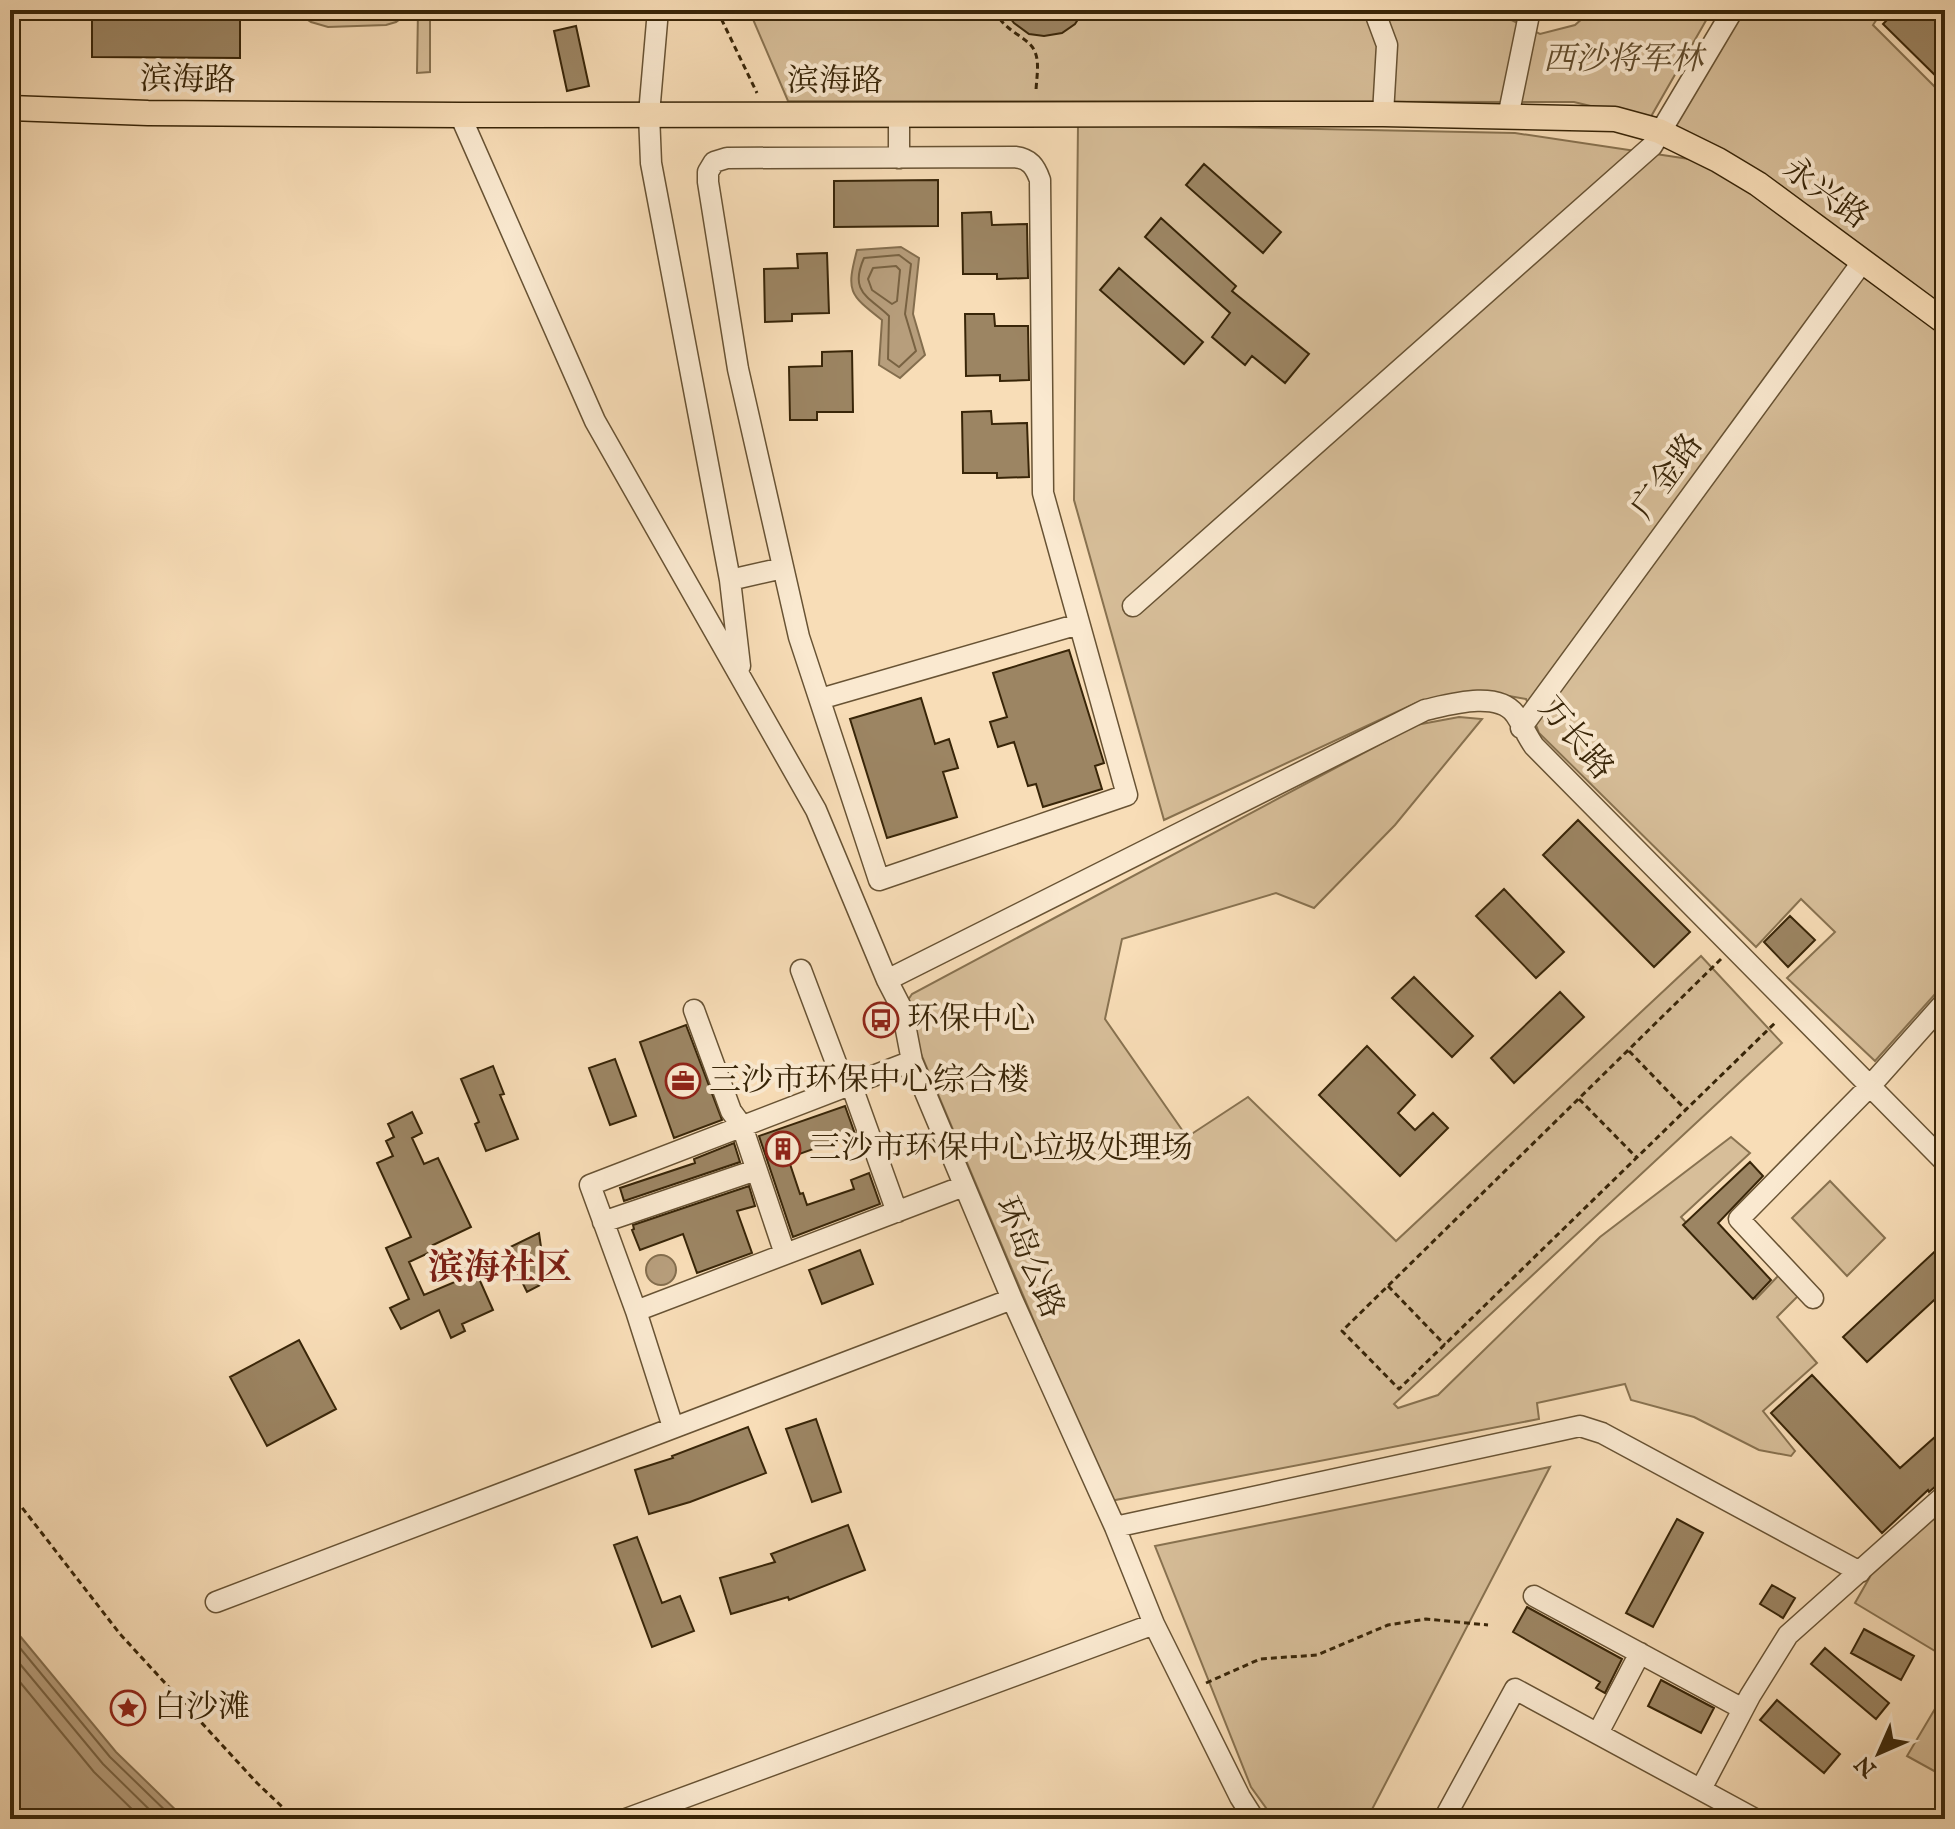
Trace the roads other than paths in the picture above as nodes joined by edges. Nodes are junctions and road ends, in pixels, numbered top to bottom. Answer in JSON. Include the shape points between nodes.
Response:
{"nodes":[{"id":1,"x":658,"y":10,"type":"edge"},
{"id":2,"x":1374,"y":10,"type":"edge"},
{"id":3,"x":1530,"y":10,"type":"edge"},
{"id":4,"x":1733,"y":10,"type":"edge"},
{"id":5,"x":10,"y":108,"type":"edge"},
{"id":6,"x":649,"y":114,"type":"junction"},
{"id":7,"x":899,"y":114,"type":"junction"},
{"id":8,"x":1383,"y":114,"type":"junction"},
{"id":9,"x":460,"y":115,"type":"junction"},
{"id":10,"x":1508,"y":117,"type":"junction"},
{"id":11,"x":1659,"y":131,"type":"junction"},
{"id":12,"x":899,"y":158,"type":"junction"},
{"id":13,"x":1863,"y":261,"type":"junction"},
{"id":14,"x":1945,"y":322,"type":"edge"},
{"id":15,"x":783,"y":568,"type":"junction"},
{"id":16,"x":730,"y":580,"type":"junction"},
{"id":17,"x":1133,"y":606,"type":"dead end"},
{"id":18,"x":1079,"y":624,"type":"junction"},
{"id":19,"x":741,"y":674,"type":"junction"},
{"id":20,"x":820,"y":699,"type":"junction"},
{"id":21,"x":1521,"y":728,"type":"junction"},
{"id":22,"x":801,"y":970,"type":"dead end"},
{"id":23,"x":887,"y":980,"type":"junction"},
{"id":24,"x":1945,"y":1002,"type":"edge"},
{"id":25,"x":694,"y":1010,"type":"dead end"},
{"id":26,"x":912,"y":1061,"type":"junction"},
{"id":27,"x":851,"y":1084,"type":"junction"},
{"id":28,"x":1871,"y":1085,"type":"junction"},
{"id":29,"x":742,"y":1126,"type":"junction"},
{"id":30,"x":1945,"y":1162,"type":"edge"},
{"id":31,"x":756,"y":1170,"type":"junction"},
{"id":32,"x":964,"y":1186,"type":"junction"},
{"id":33,"x":897,"y":1212,"type":"junction"},
{"id":34,"x":603,"y":1222,"type":"junction"},
{"id":35,"x":785,"y":1254,"type":"junction"},
{"id":36,"x":1813,"y":1298,"type":"dead end"},
{"id":37,"x":1012,"y":1299,"type":"junction"},
{"id":38,"x":636,"y":1311,"type":"junction"},
{"id":39,"x":673,"y":1427,"type":"junction"},
{"id":40,"x":1945,"y":1495,"type":"edge"},
{"id":41,"x":1115,"y":1527,"type":"junction"},
{"id":42,"x":1860,"y":1572,"type":"junction"},
{"id":43,"x":1534,"y":1596,"type":"dead end"},
{"id":44,"x":216,"y":1602,"type":"dead end"},
{"id":45,"x":1154,"y":1624,"type":"junction"},
{"id":46,"x":1640,"y":1653,"type":"junction"},
{"id":47,"x":1743,"y":1709,"type":"junction"},
{"id":48,"x":1598,"y":1733,"type":"junction"},
{"id":49,"x":1701,"y":1789,"type":"junction"},
{"id":50,"x":626,"y":1819,"type":"edge"},
{"id":51,"x":1254,"y":1819,"type":"edge"},
{"id":52,"x":1444,"y":1819,"type":"edge"},
{"id":53,"x":1755,"y":1819,"type":"edge"}],
"edges":[{"from":1,"to":6,"type":"street"},
{"from":2,"to":8,"type":"street","via":[[1387,45]]},
{"from":3,"to":10,"type":"street"},
{"from":4,"to":11,"type":"street"},
{"from":5,"to":9,"type":"main road","name":"滨海路"},
{"from":6,"to":7,"type":"main road","name":"滨海路"},
{"from":6,"to":9,"type":"main road","name":"滨海路"},
{"from":6,"to":16,"type":"street","via":[[651,163]]},
{"from":7,"to":8,"type":"main road","name":"滨海路"},
{"from":7,"to":12,"type":"street"},
{"from":8,"to":10,"type":"main road","name":"滨海路"},
{"from":9,"to":19,"type":"street","name":"环岛公路","via":[[595,421]]},
{"from":10,"to":11,"type":"main road","name":"滨海路","via":[[1615,119]]},
{"from":11,"to":13,"type":"main road","name":"永兴路","via":[[1758,184]]},
{"from":11,"to":17,"type":"street","via":[[1652,146]]},
{"from":12,"to":15,"type":"street","via":[[727,158],[714,162],[708,172],[738,369]]},
{"from":12,"to":18,"type":"street","via":[[1027,159],[1035,167],[1040,180],[1043,493]]},
{"from":13,"to":14,"type":"main road","name":"永兴路"},
{"from":13,"to":21,"type":"street","name":"广金路"},
{"from":15,"to":16,"type":"street"},
{"from":15,"to":20,"type":"street"},
{"from":16,"to":19,"type":"street"},
{"from":18,"to":20,"type":"street"},
{"from":18,"to":20,"type":"street","via":[[1127,795],[879,880]]},
{"from":19,"to":23,"type":"street","name":"环岛公路","via":[[816,810]]},
{"from":21,"to":23,"type":"street","name":"万长路","via":[[1514,711],[1499,702],[1469,701],[1425,710]]},
{"from":21,"to":28,"type":"street","name":"万长路"},
{"from":22,"to":27,"type":"street","via":[[841,1076]]},
{"from":23,"to":26,"type":"street","name":"环岛公路","via":[[902,1009]]},
{"from":24,"to":28,"type":"street"},
{"from":25,"to":29,"type":"street","via":[[731,1111]]},
{"from":26,"to":27,"type":"street"},
{"from":26,"to":32,"type":"street","name":"环岛公路"},
{"from":27,"to":29,"type":"street"},
{"from":27,"to":33,"type":"street"},
{"from":28,"to":30,"type":"street","name":"万长路"},
{"from":28,"to":36,"type":"street","via":[[1739,1219]]},
{"from":29,"to":31,"type":"street"},
{"from":29,"to":34,"type":"street","via":[[590,1185]]},
{"from":31,"to":34,"type":"street"},
{"from":31,"to":35,"type":"street"},
{"from":32,"to":33,"type":"street"},
{"from":32,"to":37,"type":"street","name":"环岛公路"},
{"from":33,"to":35,"type":"street"},
{"from":34,"to":38,"type":"street"},
{"from":35,"to":38,"type":"street"},
{"from":37,"to":39,"type":"street"},
{"from":37,"to":41,"type":"street","name":"环岛公路"},
{"from":38,"to":39,"type":"street"},
{"from":39,"to":44,"type":"street"},
{"from":40,"to":42,"type":"street"},
{"from":41,"to":42,"type":"street","via":[[1580,1426]]},
{"from":41,"to":45,"type":"street","name":"环岛公路"},
{"from":42,"to":47,"type":"street","via":[[1788,1635]]},
{"from":43,"to":46,"type":"street"},
{"from":45,"to":50,"type":"street"},
{"from":45,"to":51,"type":"street","name":"环岛公路"},
{"from":46,"to":47,"type":"street"},
{"from":46,"to":48,"type":"street"},
{"from":47,"to":49,"type":"street"},
{"from":48,"to":49,"type":"street"},
{"from":48,"to":52,"type":"street","via":[[1515,1689]]},
{"from":49,"to":53,"type":"street"}]}
